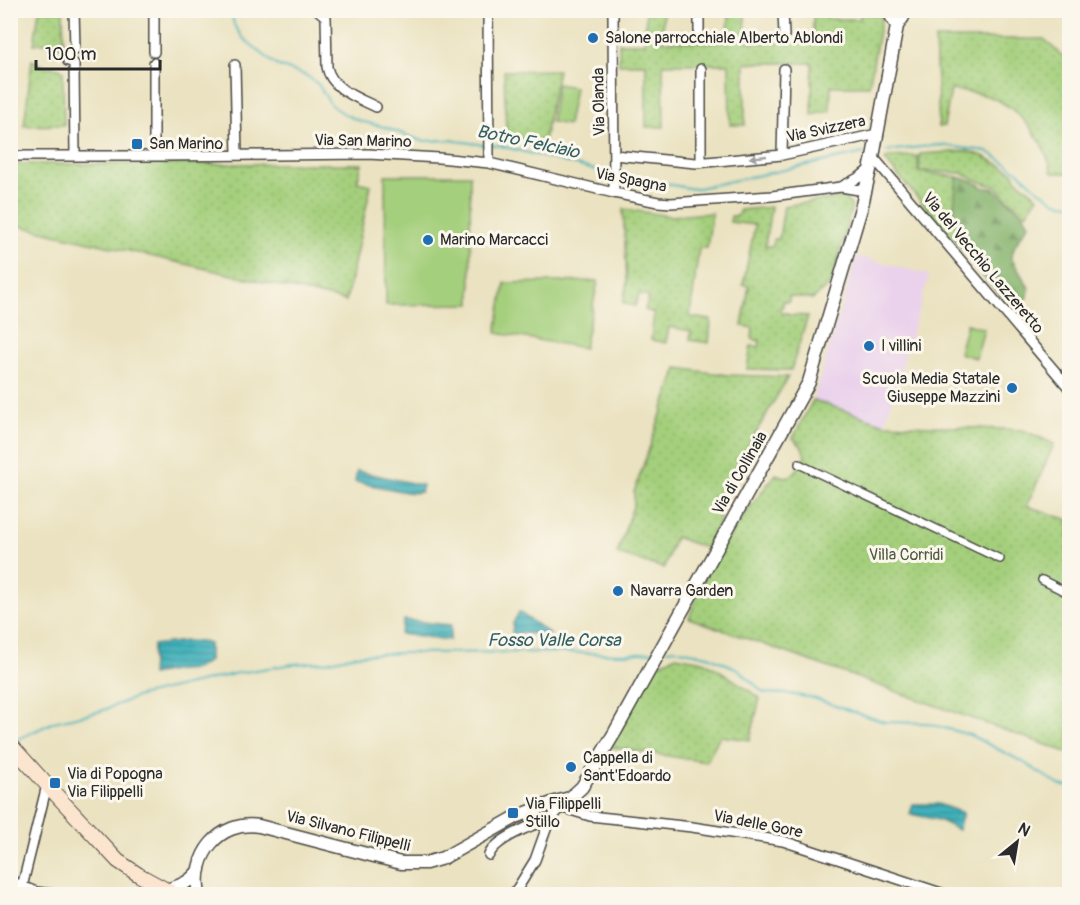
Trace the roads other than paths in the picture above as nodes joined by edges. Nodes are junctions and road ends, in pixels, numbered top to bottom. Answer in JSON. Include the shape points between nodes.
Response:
{"nodes":[{"id":1,"x":74,"y":10,"type":"edge"},
{"id":2,"x":154,"y":10,"type":"edge"},
{"id":3,"x":318,"y":10,"type":"edge"},
{"id":4,"x":488,"y":10,"type":"edge"},
{"id":5,"x":613,"y":10,"type":"edge"},
{"id":6,"x":699,"y":10,"type":"edge"},
{"id":7,"x":783,"y":10,"type":"edge"},
{"id":8,"x":891,"y":10,"type":"edge"},
{"id":9,"x":904,"y":10,"type":"edge"},
{"id":10,"x":897,"y":26,"type":"junction"},
{"id":11,"x":784,"y":36,"type":"dead end"},
{"id":12,"x":699,"y":37,"type":"dead end"},
{"id":13,"x":154,"y":52,"type":"dead end"},
{"id":14,"x":154,"y":63,"type":"dead end"},
{"id":15,"x":235,"y":65,"type":"dead end"},
{"id":16,"x":700,"y":69,"type":"dead end"},
{"id":17,"x":784,"y":69,"type":"dead end"},
{"id":18,"x":376,"y":107,"type":"dead end"},
{"id":19,"x":877,"y":134,"type":"junction"},
{"id":20,"x":782,"y":154,"type":"junction"},
{"id":21,"x":237,"y":155,"type":"junction"},
{"id":22,"x":10,"y":156,"type":"edge"},
{"id":23,"x":75,"y":156,"type":"junction"},
{"id":24,"x":154,"y":156,"type":"junction"},
{"id":25,"x":615,"y":157,"type":"junction"},
{"id":26,"x":701,"y":162,"type":"junction"},
{"id":27,"x":489,"y":163,"type":"junction"},
{"id":28,"x":871,"y":163,"type":"junction"},
{"id":29,"x":841,"y":187,"type":"junction"},
{"id":30,"x":865,"y":191,"type":"junction"},
{"id":31,"x":614,"y":193,"type":"junction"},
{"id":32,"x":1070,"y":389,"type":"edge"},
{"id":33,"x":799,"y":464,"type":"dead end"},
{"id":34,"x":1000,"y":559,"type":"dead end"},
{"id":35,"x":1042,"y":580,"type":"dead end"},
{"id":36,"x":1070,"y":594,"type":"edge"},
{"id":37,"x":10,"y":744,"type":"edge"},
{"id":38,"x":46,"y":785,"type":"junction"},
{"id":39,"x":570,"y":798,"type":"junction"},
{"id":40,"x":561,"y":807,"type":"junction"},
{"id":41,"x":549,"y":821,"type":"junction"},
{"id":42,"x":489,"y":855,"type":"dead end"},
{"id":43,"x":196,"y":874,"type":"junction"},
{"id":44,"x":20,"y":887,"type":"edge"},
{"id":45,"x":170,"y":892,"type":"edge"},
{"id":46,"x":10,"y":893,"type":"edge"},
{"id":47,"x":53,"y":894,"type":"edge"},
{"id":48,"x":194,"y":894,"type":"edge"},
{"id":49,"x":514,"y":894,"type":"edge"},
{"id":50,"x":944,"y":894,"type":"edge"}],
"edges":[{"from":1,"to":23,"type":"street","via":[[75,49],[66,58],[74,64]]},
{"from":2,"to":13,"type":"street"},
{"from":3,"to":18,"type":"street","via":[[326,17],[328,74],[333,82]]},
{"from":4,"to":27,"type":"street"},
{"from":5,"to":25,"type":"street","name":"Via Olanda"},
{"from":6,"to":12,"type":"street"},
{"from":7,"to":11,"type":"street"},
{"from":8,"to":10,"type":"street"},
{"from":9,"to":10,"type":"street","name":"Via di Collinaia"},
{"from":10,"to":19,"type":"street","name":"Via di Collinaia"},
{"from":14,"to":24,"type":"street"},
{"from":15,"to":21,"type":"street"},
{"from":16,"to":26,"type":"street"},
{"from":17,"to":20,"type":"street","name":"Via Svizzera"},
{"from":19,"to":20,"type":"street","name":"Via Svizzera"},
{"from":19,"to":28,"type":"street","name":"Via di Collinaia"},
{"from":20,"to":26,"type":"street","name":"Via Svizzera","one_way":true},
{"from":21,"to":24,"type":"street","name":"Via San Marino"},
{"from":21,"to":27,"type":"street","name":"Via San Marino","via":[[379,154]]},
{"from":22,"to":23,"type":"street","name":"Via San Marino"},
{"from":23,"to":24,"type":"street","name":"Via San Marino"},
{"from":25,"to":26,"type":"street","name":"Via Svizzera"},
{"from":25,"to":31,"type":"street","name":"Via Olanda"},
{"from":27,"to":31,"type":"street","name":"Via Spagna"},
{"from":28,"to":29,"type":"street","name":"Via Spagna","via":[[860,177]]},
{"from":28,"to":30,"type":"street","name":"Via di Collinaia"},
{"from":28,"to":32,"type":"street","name":"Via del Vecchio Lazzeretto"},
{"from":29,"to":30,"type":"street","name":"Via Spagna"},
{"from":29,"to":31,"type":"street","name":"Via Spagna","via":[[671,203]]},
{"from":30,"to":39,"type":"street","name":"Via di Collinaia","via":[[809,382],[595,766]]},
{"from":33,"to":34,"type":"street"},
{"from":35,"to":36,"type":"street"},
{"from":37,"to":38,"type":"main road"},
{"from":38,"to":44,"type":"street"},
{"from":38,"to":45,"type":"main road","via":[[118,861]]},
{"from":39,"to":40,"type":"street","name":"Via di Collinaia"},
{"from":39,"to":43,"type":"street","name":"Via Silvano Filippelli","via":[[516,817],[449,856],[426,863],[401,863],[245,825],[217,837]]},
{"from":40,"to":41,"type":"street","name":"Via di Collinaia"},
{"from":40,"to":50,"type":"street","name":"Via delle Gore","via":[[590,816],[783,841]]},
{"from":41,"to":42,"type":"street","via":[[506,840],[491,849]]},
{"from":41,"to":49,"type":"street","name":"Via di Collinaia","via":[[535,860]]},
{"from":43,"to":45,"type":"street"},
{"from":43,"to":48,"type":"street","name":"Via Silvano Filippelli"},
{"from":44,"to":46,"type":"street"},
{"from":44,"to":47,"type":"street"}]}
